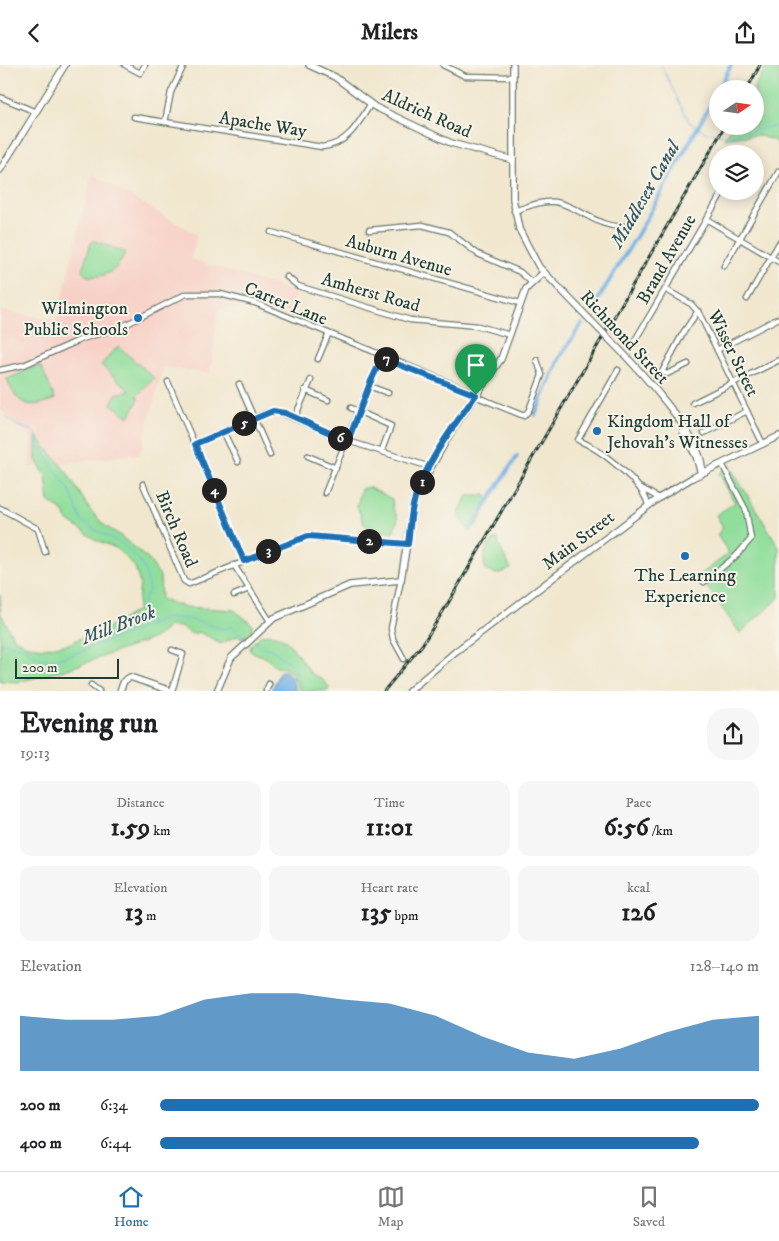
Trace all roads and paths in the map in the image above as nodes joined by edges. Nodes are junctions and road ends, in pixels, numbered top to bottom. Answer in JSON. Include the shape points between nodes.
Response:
{"nodes":[{"id":1,"x":65,"y":65,"type":"edge"},
{"id":2,"x":125,"y":65,"type":"edge"},
{"id":3,"x":144,"y":65,"type":"edge"},
{"id":4,"x":184,"y":65,"type":"edge"},
{"id":5,"x":309,"y":65,"type":"edge"},
{"id":6,"x":443,"y":65,"type":"edge"},
{"id":7,"x":513,"y":65,"type":"edge"},
{"id":8,"x":317,"y":66,"type":"edge"},
{"id":9,"x":513,"y":77,"type":"junction"},
{"id":10,"x":0,"y":97,"type":"edge"},
{"id":11,"x":370,"y":105,"type":"junction"},
{"id":12,"x":36,"y":112,"type":"junction"},
{"id":13,"x":134,"y":117,"type":"dead end"},
{"id":14,"x":165,"y":122,"type":"junction"},
{"id":15,"x":3,"y":158,"type":"edge"},
{"id":16,"x":514,"y":160,"type":"junction"},
{"id":17,"x":0,"y":170,"type":"edge"},
{"id":18,"x":779,"y":171,"type":"edge"},
{"id":19,"x":718,"y":200,"type":"edge"},
{"id":20,"x":514,"y":211,"type":"junction"},
{"id":21,"x":706,"y":219,"type":"junction"},
{"id":22,"x":624,"y":226,"type":"dead end"},
{"id":23,"x":369,"y":230,"type":"dead end"},
{"id":24,"x":271,"y":232,"type":"dead end"},
{"id":25,"x":739,"y":238,"type":"junction"},
{"id":26,"x":779,"y":243,"type":"edge"},
{"id":27,"x":771,"y":257,"type":"junction"},
{"id":28,"x":779,"y":262,"type":"edge"},
{"id":29,"x":724,"y":266,"type":"dead end"},
{"id":30,"x":543,"y":273,"type":"junction"},
{"id":31,"x":287,"y":277,"type":"dead end"},
{"id":32,"x":531,"y":282,"type":"junction"},
{"id":33,"x":665,"y":289,"type":"junction"},
{"id":34,"x":747,"y":299,"type":"dead end"},
{"id":35,"x":520,"y":303,"type":"junction"},
{"id":36,"x":698,"y":311,"type":"junction"},
{"id":37,"x":779,"y":318,"type":"edge"},
{"id":38,"x":328,"y":335,"type":"junction"},
{"id":39,"x":510,"y":335,"type":"junction"},
{"id":40,"x":634,"y":342,"type":"dead end"},
{"id":41,"x":717,"y":350,"type":"junction"},
{"id":42,"x":382,"y":358,"type":"junction"},
{"id":43,"x":318,"y":359,"type":"dead end"},
{"id":44,"x":537,"y":360,"type":"dead end"},
{"id":45,"x":779,"y":360,"type":"edge"},
{"id":46,"x":688,"y":364,"type":"dead end"},
{"id":47,"x":0,"y":370,"type":"edge"},
{"id":48,"x":618,"y":370,"type":"dead end"},
{"id":49,"x":311,"y":380,"type":"dead end"},
{"id":50,"x":168,"y":382,"type":"dead end"},
{"id":51,"x":239,"y":384,"type":"dead end"},
{"id":52,"x":734,"y":384,"type":"junction"},
{"id":53,"x":369,"y":386,"type":"junction"},
{"id":54,"x":305,"y":390,"type":"junction"},
{"id":55,"x":388,"y":393,"type":"dead end"},
{"id":56,"x":476,"y":395,"type":"junction"},
{"id":57,"x":328,"y":400,"type":"dead end"},
{"id":58,"x":694,"y":403,"type":"dead end"},
{"id":59,"x":351,"y":408,"type":"dead end"},
{"id":60,"x":747,"y":411,"type":"junction"},
{"id":61,"x":360,"y":412,"type":"junction"},
{"id":62,"x":294,"y":417,"type":"junction"},
{"id":63,"x":253,"y":419,"type":"junction"},
{"id":64,"x":681,"y":425,"type":"junction"},
{"id":65,"x":224,"y":433,"type":"junction"},
{"id":66,"x":704,"y":433,"type":"dead end"},
{"id":67,"x":779,"y":436,"type":"edge"},
{"id":68,"x":348,"y":441,"type":"junction"},
{"id":69,"x":195,"y":444,"type":"junction"},
{"id":70,"x":763,"y":444,"type":"junction"},
{"id":71,"x":382,"y":450,"type":"junction"},
{"id":72,"x":699,"y":452,"type":"junction"},
{"id":73,"x":270,"y":455,"type":"dead end"},
{"id":74,"x":308,"y":456,"type":"dead end"},
{"id":75,"x":238,"y":462,"type":"dead end"},
{"id":76,"x":722,"y":464,"type":"junction"},
{"id":77,"x":430,"y":467,"type":"junction"},
{"id":78,"x":336,"y":468,"type":"junction"},
{"id":79,"x":701,"y":474,"type":"junction"},
{"id":80,"x":144,"y":484,"type":"dead end"},
{"id":81,"x":640,"y":487,"type":"junction"},
{"id":82,"x":325,"y":493,"type":"dead end"},
{"id":83,"x":659,"y":498,"type":"junction"},
{"id":84,"x":648,"y":505,"type":"junction"},
{"id":85,"x":0,"y":508,"type":"edge"},
{"id":86,"x":408,"y":544,"type":"junction"},
{"id":87,"x":45,"y":552,"type":"dead end"},
{"id":88,"x":244,"y":561,"type":"junction"},
{"id":89,"x":234,"y":565,"type":"junction"},
{"id":90,"x":400,"y":580,"type":"junction"},
{"id":91,"x":704,"y":582,"type":"dead end"},
{"id":92,"x":249,"y":589,"type":"junction"},
{"id":93,"x":234,"y":595,"type":"dead end"},
{"id":94,"x":270,"y":621,"type":"junction"},
{"id":95,"x":172,"y":650,"type":"dead end"},
{"id":96,"x":404,"y":659,"type":"dead end"},
{"id":97,"x":269,"y":684,"type":"dead end"},
{"id":98,"x":92,"y":685,"type":"dead end"},
{"id":99,"x":99,"y":691,"type":"edge"},
{"id":100,"x":120,"y":691,"type":"edge"},
{"id":101,"x":171,"y":691,"type":"edge"},
{"id":102,"x":217,"y":691,"type":"edge"},
{"id":103,"x":266,"y":691,"type":"edge"},
{"id":104,"x":410,"y":691,"type":"edge"}],
"edges":[{"from":1,"to":12,"type":"main road"},
{"from":2,"to":3,"type":"street","via":[[140,73]]},
{"from":4,"to":14,"type":"street","via":[[172,91]]},
{"from":5,"to":8,"type":"main road","name":"Aldrich Road"},
{"from":6,"to":9,"type":"street","via":[[465,76]]},
{"from":7,"to":9,"type":"main road","name":"Richmond Street"},
{"from":8,"to":11,"type":"main road","name":"Aldrich Road"},
{"from":9,"to":16,"type":"main road","name":"Richmond Street"},
{"from":10,"to":12,"type":"street"},
{"from":11,"to":14,"type":"street","name":"Apache Way","via":[[350,135],[326,147]]},
{"from":11,"to":16,"type":"main road","name":"Aldrich Road","via":[[456,145]]},
{"from":12,"to":15,"type":"main road"},
{"from":13,"to":14,"type":"street","name":"Apache Way"},
{"from":15,"to":17,"type":"main road"},
{"from":16,"to":20,"type":"main road","name":"Richmond Street"},
{"from":18,"to":25,"type":"street"},
{"from":19,"to":21,"type":"street","name":"Brand Avenue"},
{"from":20,"to":22,"type":"street","via":[[556,202],[613,226]]},
{"from":20,"to":30,"type":"main road","name":"Richmond Street","via":[[524,241]]},
{"from":21,"to":25,"type":"street"},
{"from":21,"to":33,"type":"street","name":"Brand Avenue"},
{"from":23,"to":32,"type":"street","via":[[422,225],[449,232],[478,253],[520,272]]},
{"from":24,"to":35,"type":"street","name":"Auburn Avenue"},
{"from":25,"to":27,"type":"street"},
{"from":25,"to":29,"type":"street"},
{"from":26,"to":27,"type":"street"},
{"from":27,"to":28,"type":"street"},
{"from":27,"to":34,"type":"street"},
{"from":30,"to":32,"type":"main road"},
{"from":30,"to":64,"type":"main road","name":"Richmond Street","bridge":true,"via":[[654,388]]},
{"from":31,"to":39,"type":"street","name":"Amherst Road","via":[[298,286],[410,320],[478,326]]},
{"from":32,"to":35,"type":"main road"},
{"from":33,"to":36,"type":"street","name":"Wisser Street"},
{"from":33,"to":40,"type":"street","name":"Brand Avenue"},
{"from":35,"to":39,"type":"main road"},
{"from":36,"to":41,"type":"street","name":"Wisser Street"},
{"from":36,"to":46,"type":"street","via":[[662,368],[662,373]]},
{"from":37,"to":41,"type":"street"},
{"from":38,"to":42,"type":"street","name":"Carter Lane"},
{"from":38,"to":43,"type":"street"},
{"from":38,"to":47,"type":"street","name":"Carter Lane","via":[[243,299],[212,293],[189,293],[121,327],[82,339],[19,367]]},
{"from":39,"to":56,"type":"main road","via":[[498,364]]},
{"from":41,"to":52,"type":"street","name":"Wisser Street"},
{"from":42,"to":53,"type":"street"},
{"from":42,"to":56,"type":"street","name":"Carter Lane"},
{"from":44,"to":56,"type":"street","name":"Carter Lane","via":[[542,374],[524,416]]},
{"from":45,"to":52,"type":"street"},
{"from":48,"to":81,"type":"street","via":[[578,440],[595,448]]},
{"from":49,"to":54,"type":"street"},
{"from":50,"to":69,"type":"street"},
{"from":51,"to":63,"type":"street"},
{"from":52,"to":58,"type":"street"},
{"from":52,"to":60,"type":"street","name":"Wisser Street"},
{"from":53,"to":55,"type":"street"},
{"from":53,"to":61,"type":"street"},
{"from":54,"to":57,"type":"street"},
{"from":54,"to":62,"type":"street"},
{"from":56,"to":77,"type":"main road"},
{"from":59,"to":61,"type":"street"},
{"from":60,"to":66,"type":"street"},
{"from":60,"to":70,"type":"street","name":"Wisser Street"},
{"from":61,"to":68,"type":"street"},
{"from":61,"to":71,"type":"street","via":[[391,426]]},
{"from":62,"to":63,"type":"street","via":[[273,411]]},
{"from":62,"to":68,"type":"street"},
{"from":63,"to":65,"type":"street"},
{"from":63,"to":73,"type":"street"},
{"from":64,"to":72,"type":"main road","name":"Richmond Street"},
{"from":64,"to":79,"type":"main road","name":"Richmond Street"},
{"from":65,"to":69,"type":"street"},
{"from":65,"to":75,"type":"street"},
{"from":67,"to":70,"type":"main road","name":"Main Street"},
{"from":68,"to":71,"type":"street"},
{"from":68,"to":78,"type":"street"},
{"from":69,"to":88,"type":"street"},
{"from":70,"to":76,"type":"main road","name":"Main Street"},
{"from":71,"to":77,"type":"street"},
{"from":72,"to":76,"type":"main road","via":[[708,463]]},
{"from":72,"to":79,"type":"main road","name":"Richmond Street","via":[[703,466]]},
{"from":74,"to":78,"type":"street"},
{"from":76,"to":79,"type":"main road","name":"Main Street"},
{"from":76,"to":91,"type":"street","via":[[746,510],[751,539]]},
{"from":77,"to":86,"type":"main road","via":[[414,501]]},
{"from":78,"to":82,"type":"street"},
{"from":79,"to":83,"type":"main road","name":"Main Street"},
{"from":80,"to":89,"type":"street","name":"Birch Road","via":[[187,584]]},
{"from":81,"to":83,"type":"street"},
{"from":81,"to":84,"type":"street"},
{"from":83,"to":84,"type":"main road","name":"Main Street"},
{"from":84,"to":104,"type":"main road","name":"Main Street","via":[[455,652]]},
{"from":85,"to":87,"type":"street","via":[[38,529]]},
{"from":86,"to":88,"type":"street","via":[[308,536]]},
{"from":86,"to":90,"type":"main road"},
{"from":88,"to":89,"type":"street"},
{"from":89,"to":92,"type":"street"},
{"from":90,"to":94,"type":"main road","via":[[350,585],[288,610]]},
{"from":90,"to":96,"type":"street","via":[[391,631]]},
{"from":92,"to":93,"type":"street"},
{"from":92,"to":94,"type":"street"},
{"from":94,"to":102,"type":"main road","via":[[230,658]]},
{"from":95,"to":101,"type":"street","via":[[184,655]]},
{"from":97,"to":103,"type":"street"},
{"from":98,"to":99,"type":"street"},
{"from":100,"to":101,"type":"main road","via":[[124,681],[130,677]]}]}
